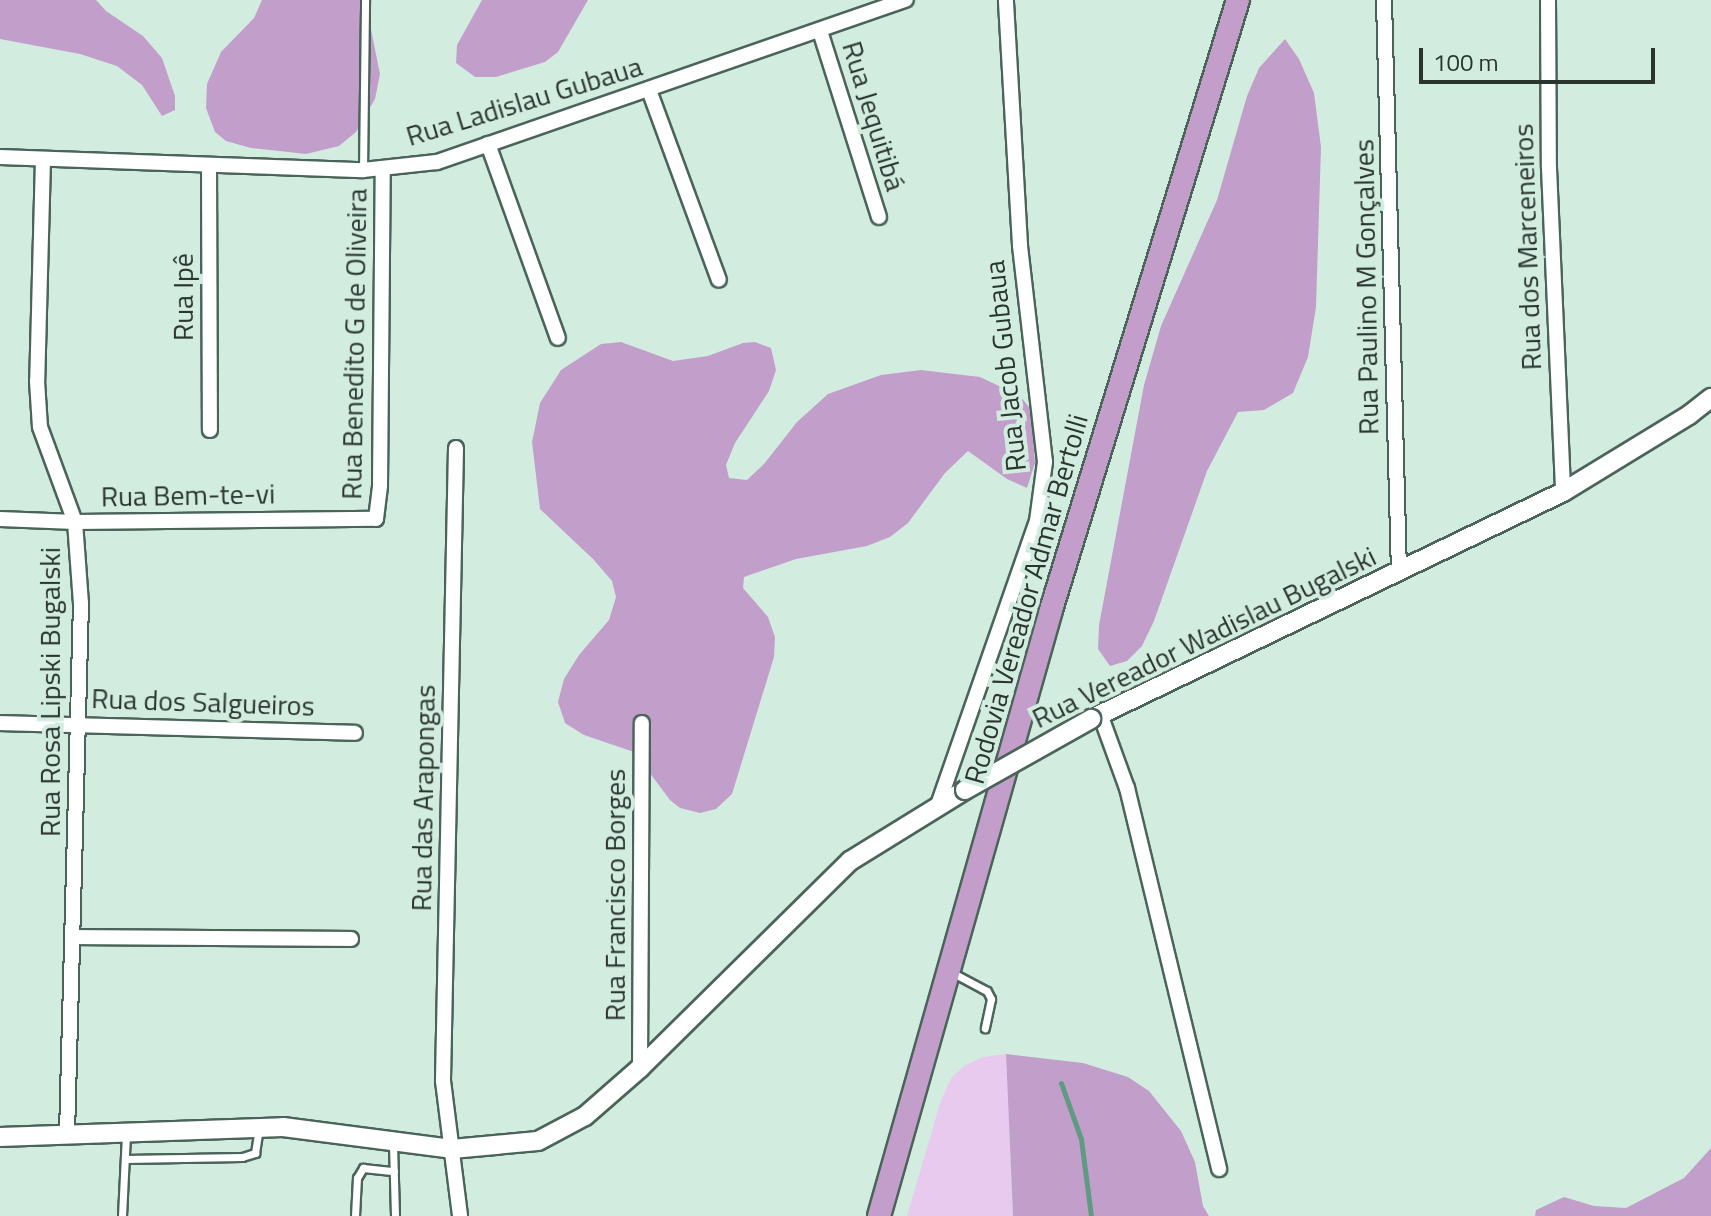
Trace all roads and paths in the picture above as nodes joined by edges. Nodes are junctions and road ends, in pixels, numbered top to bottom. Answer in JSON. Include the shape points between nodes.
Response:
{"nodes":[{"id":1,"x":365,"y":0,"type":"edge"},
{"id":2,"x":906,"y":0,"type":"edge"},
{"id":3,"x":1006,"y":0,"type":"edge"},
{"id":4,"x":1238,"y":0,"type":"edge"},
{"id":5,"x":1384,"y":0,"type":"edge"},
{"id":6,"x":1548,"y":0,"type":"edge"},
{"id":7,"x":820,"y":31,"type":"junction"},
{"id":8,"x":649,"y":90,"type":"junction"},
{"id":9,"x":488,"y":144,"type":"junction"},
{"id":10,"x":0,"y":157,"type":"edge"},
{"id":11,"x":43,"y":159,"type":"junction"},
{"id":12,"x":209,"y":165,"type":"junction"},
{"id":13,"x":383,"y":169,"type":"junction"},
{"id":14,"x":363,"y":170,"type":"junction"},
{"id":15,"x":879,"y":217,"type":"dead end"},
{"id":16,"x":719,"y":280,"type":"dead end"},
{"id":17,"x":558,"y":338,"type":"dead end"},
{"id":18,"x":1711,"y":398,"type":"edge"},
{"id":19,"x":210,"y":430,"type":"dead end"},
{"id":20,"x":456,"y":448,"type":"dead end"},
{"id":21,"x":1563,"y":492,"type":"junction"},
{"id":22,"x":0,"y":519,"type":"edge"},
{"id":23,"x":376,"y":519,"type":"joint"},
{"id":24,"x":75,"y":522,"type":"junction"},
{"id":25,"x":1399,"y":573,"type":"junction"},
{"id":26,"x":1096,"y":716,"type":"junction"},
{"id":27,"x":0,"y":723,"type":"edge"},
{"id":28,"x":642,"y":723,"type":"dead end"},
{"id":29,"x":78,"y":724,"type":"junction"},
{"id":30,"x":355,"y":733,"type":"dead end"},
{"id":31,"x":938,"y":805,"type":"junction"},
{"id":32,"x":74,"y":937,"type":"junction"},
{"id":33,"x":351,"y":939,"type":"dead end"},
{"id":34,"x":951,"y":972,"type":"junction"},
{"id":35,"x":985,"y":1028,"type":"dead end"},
{"id":36,"x":640,"y":1068,"type":"junction"},
{"id":37,"x":259,"y":1128,"type":"junction"},
{"id":38,"x":126,"y":1131,"type":"junction"},
{"id":39,"x":67,"y":1135,"type":"junction"},
{"id":40,"x":0,"y":1137,"type":"edge"},
{"id":41,"x":393,"y":1141,"type":"junction"},
{"id":42,"x":452,"y":1149,"type":"junction"},
{"id":43,"x":125,"y":1159,"type":"junction"},
{"id":44,"x":1219,"y":1169,"type":"dead end"},
{"id":45,"x":394,"y":1171,"type":"junction"},
{"id":46,"x":122,"y":1216,"type":"edge"},
{"id":47,"x":355,"y":1216,"type":"edge"},
{"id":48,"x":395,"y":1216,"type":"edge"},
{"id":49,"x":460,"y":1216,"type":"edge"},
{"id":50,"x":879,"y":1216,"type":"edge"}],
"edges":[{"from":1,"to":14,"type":"lane"},
{"from":2,"to":7,"type":"street","name":"Rua Ladislau Gubaua"},
{"from":3,"to":31,"type":"street","name":"Rua Jacob Gubaua","via":[[1020,245],[1045,462],[1037,521]]},
{"from":4,"to":34,"type":"highway","name":"Rodovia Vereador Admar Bertolli","via":[[1051,610]]},
{"from":5,"to":25,"type":"street","name":"Rua Paulino M Gonçalves"},
{"from":6,"to":21,"type":"street","name":"Rua dos Marceneiros","via":[[1549,168]]},
{"from":7,"to":8,"type":"street","name":"Rua Ladislau Gubaua"},
{"from":7,"to":15,"type":"street","name":"Rua Jequitibá"},
{"from":8,"to":9,"type":"street","name":"Rua Ladislau Gubaua"},
{"from":8,"to":16,"type":"street"},
{"from":9,"to":13,"type":"street","name":"Rua Ladislau Gubaua","via":[[437,162]]},
{"from":9,"to":17,"type":"street"},
{"from":10,"to":11,"type":"street","name":"Rua Ladislau Gubaua"},
{"from":11,"to":12,"type":"street","name":"Rua Ladislau Gubaua"},
{"from":11,"to":24,"type":"street","name":"Rua Rosa Lipski Bugalski","via":[[40,427]]},
{"from":12,"to":14,"type":"street","name":"Rua Ladislau Gubaua"},
{"from":12,"to":19,"type":"street","name":"Rua Ipê"},
{"from":13,"to":14,"type":"street","name":"Rua Ladislau Gubaua"},
{"from":13,"to":23,"type":"street","name":"Rua Benedito G de Oliveira"},
{"from":18,"to":21,"type":"main road","name":"Rua Vereador Wadislau Bugalski"},
{"from":20,"to":42,"type":"street","name":"Rua das Arapongas","via":[[443,1081]]},
{"from":21,"to":25,"type":"main road","name":"Rua Vereador Wadislau Bugalski"},
{"from":22,"to":24,"type":"street","name":"Rua Bem-te-vi"},
{"from":23,"to":24,"type":"street","name":"Rua Bem-te-vi"},
{"from":24,"to":29,"type":"street","name":"Rua Rosa Lipski Bugalski","via":[[81,603]]},
{"from":25,"to":26,"type":"main road","name":"Rua Vereador Wadislau Bugalski"},
{"from":26,"to":31,"type":"main road","name":"Rua Vereador Wadislau Bugalski","bridge":true},
{"from":26,"to":44,"type":"street","via":[[1127,788]]},
{"from":27,"to":29,"type":"street","name":"Rua dos Salgueiros"},
{"from":28,"to":36,"type":"street","name":"Rua Francisco Borges"},
{"from":29,"to":30,"type":"street","name":"Rua dos Salgueiros"},
{"from":29,"to":32,"type":"street","name":"Rua Rosa Lipski Bugalski"},
{"from":31,"to":36,"type":"main road","name":"Rua Vereador Wadislau Bugalski","via":[[850,861]]},
{"from":32,"to":33,"type":"street"},
{"from":32,"to":39,"type":"street","name":"Rua Rosa Lipski Bugalski"},
{"from":34,"to":35,"type":"lane","via":[[987,991],[991,999]]},
{"from":34,"to":50,"type":"highway","name":"Rodovia Vereador Admar Bertolli"},
{"from":36,"to":42,"type":"main road","name":"Rua Vereador Wadislau Bugalski","via":[[585,1116],[538,1141]]},
{"from":37,"to":38,"type":"main road","name":"Rua Vereador Wadislau Bugalski"},
{"from":37,"to":41,"type":"main road","name":"Rua Vereador Wadislau Bugalski"},
{"from":37,"to":43,"type":"lane","via":[[255,1153],[242,1157]]},
{"from":38,"to":39,"type":"main road","name":"Rua Vereador Wadislau Bugalski"},
{"from":38,"to":43,"type":"lane"},
{"from":39,"to":40,"type":"main road","name":"Rua Vereador Wadislau Bugalski"},
{"from":41,"to":42,"type":"main road","name":"Rua Vereador Wadislau Bugalski"},
{"from":41,"to":45,"type":"lane"},
{"from":42,"to":49,"type":"street","name":"Rua das Arapongas"},
{"from":43,"to":46,"type":"lane"},
{"from":45,"to":47,"type":"lane","via":[[363,1168],[357,1178]]},
{"from":45,"to":48,"type":"lane"}]}
